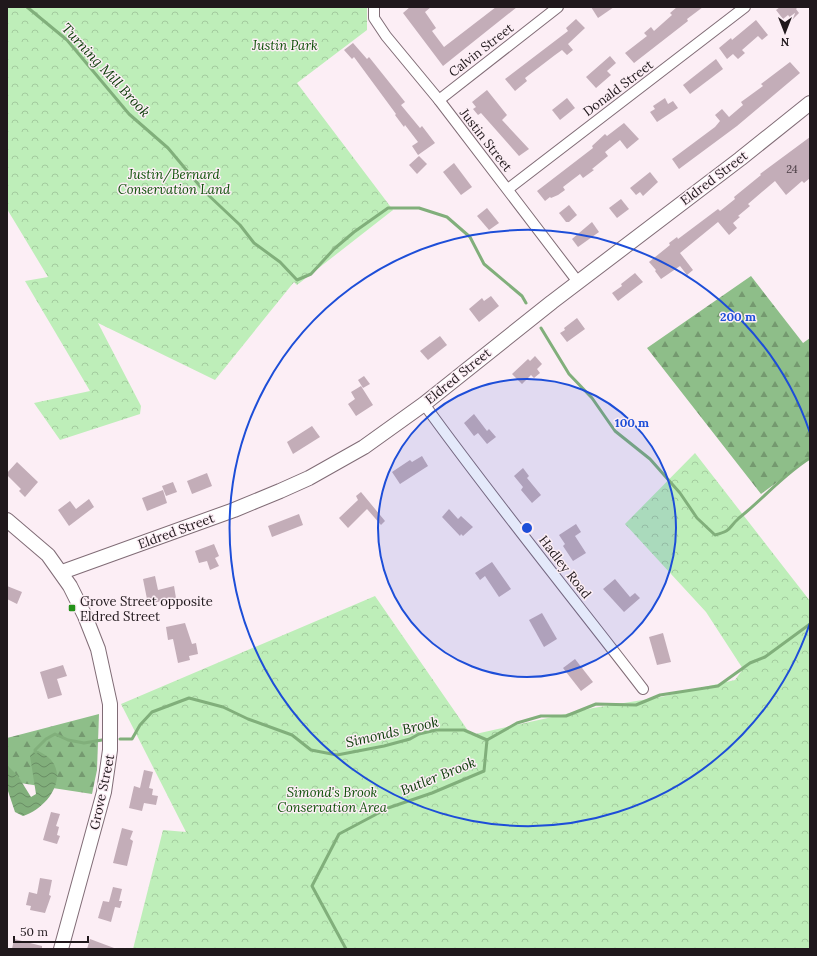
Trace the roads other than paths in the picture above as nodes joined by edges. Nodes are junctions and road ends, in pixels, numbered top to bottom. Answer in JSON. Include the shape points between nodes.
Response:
{"nodes":[{"id":1,"x":558,"y":7,"type":"edge"},
{"id":2,"x":745,"y":7,"type":"edge"},
{"id":3,"x":374,"y":10,"type":"edge"},
{"id":4,"x":439,"y":100,"type":"junction"},
{"id":5,"x":810,"y":102,"type":"edge"},
{"id":6,"x":508,"y":189,"type":"junction"},
{"id":7,"x":578,"y":282,"type":"junction"},
{"id":8,"x":424,"y":404,"type":"junction"},
{"id":9,"x":7,"y":520,"type":"edge"},
{"id":10,"x":62,"y":572,"type":"junction"},
{"id":11,"x":643,"y":689,"type":"dead end"},
{"id":12,"x":60,"y":949,"type":"edge"}],
"edges":[{"from":1,"to":4,"type":"street","name":"Calvin Street"},
{"from":2,"to":6,"type":"street","name":"Donald Street"},
{"from":3,"to":4,"type":"street","name":"Justin Street","via":[[374,18],[386,36]]},
{"from":4,"to":6,"type":"street","name":"Justin Street"},
{"from":5,"to":7,"type":"street","name":"Eldred Street","via":[[740,159]]},
{"from":6,"to":7,"type":"street","name":"Justin Street"},
{"from":7,"to":8,"type":"street","name":"Eldred Street"},
{"from":8,"to":10,"type":"street","name":"Eldred Street","via":[[364,447],[309,478],[234,510]]},
{"from":8,"to":11,"type":"street","name":"Hadley Road","via":[[483,486]]},
{"from":9,"to":10,"type":"street","name":"Grove Street","via":[[48,555]]},
{"from":10,"to":12,"type":"street","name":"Grove Street","via":[[83,611],[98,649],[108,690],[111,731],[104,792]]}]}
